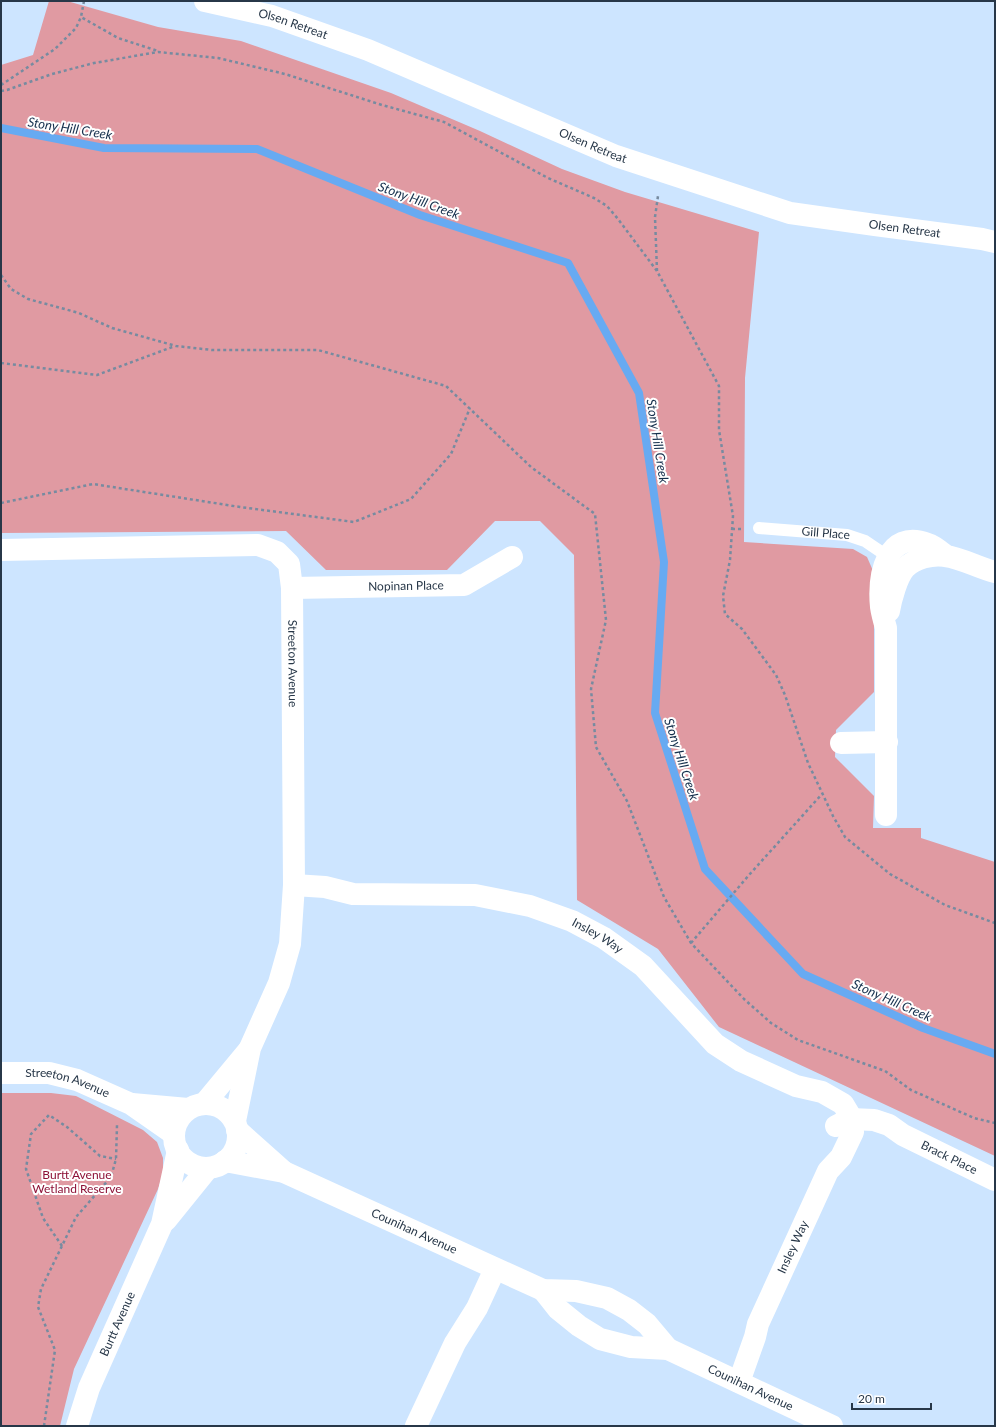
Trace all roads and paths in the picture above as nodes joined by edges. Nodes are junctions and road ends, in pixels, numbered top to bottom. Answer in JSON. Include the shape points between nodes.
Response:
{"nodes":[{"id":1,"x":84,"y":1,"type":"edge"},
{"id":2,"x":205,"y":1,"type":"edge"},
{"id":3,"x":81,"y":17,"type":"junction"},
{"id":4,"x":158,"y":52,"type":"junction"},
{"id":5,"x":1,"y":85,"type":"edge"},
{"id":6,"x":1,"y":91,"type":"edge"},
{"id":7,"x":662,"y":171,"type":"junction"},
{"id":8,"x":995,"y":242,"type":"edge"},
{"id":9,"x":657,"y":272,"type":"junction"},
{"id":10,"x":1,"y":275,"type":"edge"},
{"id":11,"x":176,"y":346,"type":"junction"},
{"id":12,"x":1,"y":364,"type":"edge"},
{"id":13,"x":470,"y":408,"type":"junction"},
{"id":14,"x":1,"y":503,"type":"edge"},
{"id":15,"x":759,"y":528,"type":"dead end"},
{"id":16,"x":1,"y":550,"type":"edge"},
{"id":17,"x":512,"y":557,"type":"dead end"},
{"id":18,"x":896,"y":562,"type":"junction"},
{"id":19,"x":995,"y":572,"type":"edge"},
{"id":20,"x":292,"y":588,"type":"junction"},
{"id":21,"x":887,"y":742,"type":"junction"},
{"id":22,"x":841,"y":743,"type":"dead end"},
{"id":23,"x":822,"y":794,"type":"junction"},
{"id":24,"x":886,"y":815,"type":"dead end"},
{"id":25,"x":293,"y":893,"type":"junction"},
{"id":26,"x":995,"y":923,"type":"edge"},
{"id":27,"x":691,"y":943,"type":"junction"},
{"id":28,"x":250,"y":1048,"type":"junction"},
{"id":29,"x":1,"y":1073,"type":"edge"},
{"id":30,"x":122,"y":1100,"type":"junction"},
{"id":31,"x":196,"y":1107,"type":"junction"},
{"id":32,"x":995,"y":1123,"type":"edge"},
{"id":33,"x":236,"y":1125,"type":"junction"},
{"id":34,"x":846,"y":1126,"type":"junction"},
{"id":35,"x":176,"y":1142,"type":"junction"},
{"id":36,"x":116,"y":1159,"type":"junction"},
{"id":37,"x":216,"y":1164,"type":"junction"},
{"id":38,"x":284,"y":1172,"type":"junction"},
{"id":39,"x":995,"y":1180,"type":"edge"},
{"id":40,"x":162,"y":1224,"type":"junction"},
{"id":41,"x":62,"y":1246,"type":"junction"},
{"id":42,"x":489,"y":1266,"type":"junction"},
{"id":43,"x":543,"y":1290,"type":"junction"},
{"id":44,"x":668,"y":1349,"type":"junction"},
{"id":45,"x":732,"y":1380,"type":"junction"},
{"id":46,"x":44,"y":1426,"type":"edge"},
{"id":47,"x":77,"y":1426,"type":"edge"},
{"id":48,"x":416,"y":1426,"type":"edge"},
{"id":49,"x":832,"y":1426,"type":"edge"}],
"edges":[{"from":1,"to":3,"type":"path"},
{"from":2,"to":7,"type":"street","name":"Olsen Retreat","via":[[272,16],[368,50],[616,156]]},
{"from":3,"to":4,"type":"path","via":[[118,38]]},
{"from":3,"to":5,"type":"path","via":[[76,28],[55,48]]},
{"from":4,"to":6,"type":"path","via":[[94,63]]},
{"from":4,"to":9,"type":"path","via":[[218,58],[285,74],[444,122],[548,178],[607,206]]},
{"from":7,"to":8,"type":"street","name":"Olsen Retreat","via":[[790,213]]},
{"from":7,"to":9,"type":"path","via":[[655,217]]},
{"from":9,"to":23,"type":"path","via":[[719,386],[719,430],[732,516],[730,560],[723,596],[725,614],[742,629],[776,675]]},
{"from":10,"to":11,"type":"path","via":[[12,289],[28,299],[79,313],[112,328]]},
{"from":11,"to":12,"type":"path","via":[[96,375]]},
{"from":11,"to":13,"type":"path","via":[[212,350],[318,350],[446,386]]},
{"from":13,"to":14,"type":"path","via":[[451,454],[411,499],[354,522],[94,484]]},
{"from":13,"to":27,"type":"path","via":[[532,467],[595,514],[606,620],[591,689],[596,747],[627,801],[664,898]]},
{"from":15,"to":18,"type":"lane","name":"Gill Place","via":[[847,535],[865,541]]},
{"from":16,"to":20,"type":"street","name":"Streeton Avenue","via":[[258,546],[276,552],[289,564]]},
{"from":17,"to":20,"type":"street","name":"Nopinan Place","via":[[464,585]]},
{"from":18,"to":19,"type":"street","via":[[918,560],[932,555],[946,556]]},
{"from":18,"to":21,"type":"street","via":[[886,628]]},
{"from":20,"to":25,"type":"street","name":"Streeton Avenue"},
{"from":21,"to":22,"type":"street"},
{"from":21,"to":24,"type":"street"},
{"from":23,"to":26,"type":"path","via":[[845,836],[890,874],[945,905]]},
{"from":23,"to":27,"type":"path"},
{"from":25,"to":28,"type":"street","name":"Streeton Avenue","via":[[288,952],[279,983]]},
{"from":25,"to":34,"type":"street","name":"Insley Way","via":[[325,887],[353,894],[475,895],[530,906],[572,921],[604,938],[643,966],[715,1044],[741,1060],[796,1086],[814,1103]]},
{"from":27,"to":32,"type":"path","via":[[744,999],[771,1023],[798,1040],[884,1071],[911,1090],[974,1118]]},
{"from":28,"to":31,"type":"street","name":"Streeton Avenue"},
{"from":28,"to":33,"type":"street","name":"Streeton Avenue"},
{"from":29,"to":30,"type":"street","name":"Streeton Avenue","via":[[48,1073],[77,1080]]},
{"from":30,"to":31,"type":"street","name":"Streeton Avenue"},
{"from":30,"to":35,"type":"street","name":"Streeton Avenue"},
{"from":30,"to":36,"type":"path","via":[[117,1122]]},
{"from":31,"to":33,"type":"street","via":[[213,1105],[222,1108],[229,1113]]},
{"from":31,"to":35,"type":"street","via":[[181,1116],[176,1124]]},
{"from":33,"to":37,"type":"street","via":[[236,1148],[231,1155]]},
{"from":33,"to":38,"type":"street","name":"Counihan Avenue"},
{"from":34,"to":39,"type":"street","name":"Brack Place","via":[[903,1135]]},
{"from":34,"to":45,"type":"street","name":"Insley Way","via":[[835,1138],[828,1171],[758,1324],[750,1334]]},
{"from":35,"to":37,"type":"street","via":[[183,1158],[190,1163],[198,1167]]},
{"from":35,"to":40,"type":"street","name":"Burtt Avenue"},
{"from":36,"to":41,"type":"path","via":[[111,1176],[76,1217]]},
{"from":36,"to":41,"type":"path","via":[[100,1156],[49,1115],[31,1134],[26,1169],[43,1218]]},
{"from":37,"to":38,"type":"street","name":"Counihan Avenue"},
{"from":37,"to":40,"type":"street","name":"Burtt Avenue"},
{"from":38,"to":42,"type":"street","name":"Counihan Avenue"},
{"from":40,"to":47,"type":"street","name":"Burtt Avenue","via":[[89,1388]]},
{"from":41,"to":46,"type":"path","via":[[41,1289],[38,1308],[55,1350]]},
{"from":42,"to":43,"type":"street","name":"Counihan Avenue"},
{"from":42,"to":48,"type":"street","via":[[466,1303],[455,1343]]},
{"from":43,"to":44,"type":"street","name":"Counihan Avenue","via":[[558,1309],[600,1339],[631,1347]]},
{"from":43,"to":44,"type":"street","name":"Counihan Avenue","via":[[576,1291],[607,1298],[647,1324]]},
{"from":44,"to":45,"type":"street","name":"Counihan Avenue"},
{"from":45,"to":49,"type":"street","name":"Counihan Avenue"}]}
